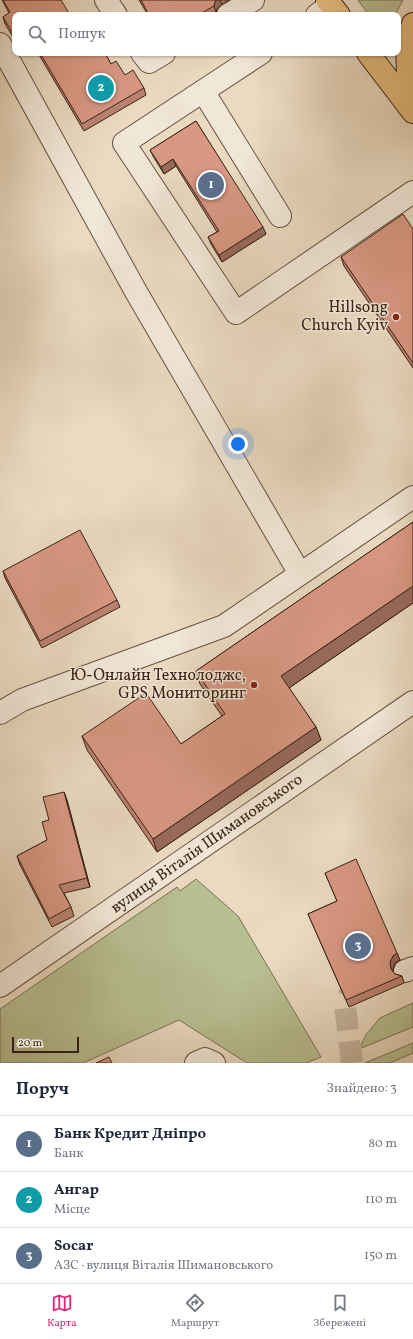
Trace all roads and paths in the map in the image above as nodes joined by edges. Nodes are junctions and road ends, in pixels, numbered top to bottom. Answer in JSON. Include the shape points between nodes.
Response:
{"nodes":[{"id":1,"x":106,"y":0,"type":"edge"},
{"id":2,"x":253,"y":0,"type":"edge"},
{"id":3,"x":114,"y":12,"type":"edge"},
{"id":4,"x":233,"y":12,"type":"edge"},
{"id":5,"x":413,"y":24,"type":"edge"},
{"id":6,"x":0,"y":44,"type":"edge"},
{"id":7,"x":144,"y":56,"type":"edge"},
{"id":8,"x":159,"y":56,"type":"edge"},
{"id":9,"x":256,"y":56,"type":"edge"},
{"id":10,"x":370,"y":56,"type":"edge"},
{"id":11,"x":413,"y":88,"type":"edge"},
{"id":12,"x":203,"y":91,"type":"junction"},
{"id":13,"x":413,"y":112,"type":"edge"},
{"id":14,"x":413,"y":192,"type":"edge"},
{"id":15,"x":280,"y":216,"type":"dead end"},
{"id":16,"x":413,"y":497,"type":"edge"},
{"id":17,"x":300,"y":574,"type":"junction"},
{"id":18,"x":413,"y":702,"type":"edge"},
{"id":19,"x":0,"y":713,"type":"edge"},
{"id":20,"x":0,"y":986,"type":"edge"},
{"id":21,"x":196,"y":1063,"type":"edge"},
{"id":22,"x":214,"y":1063,"type":"edge"}],
"edges":[{"from":1,"to":3,"type":"street"},
{"from":2,"to":4,"type":"street"},
{"from":5,"to":11,"type":"main road","via":[[407,42],[408,76]]},
{"from":6,"to":17,"type":"street","via":[[135,290]]},
{"from":7,"to":8,"type":"street","via":[[149,62]]},
{"from":9,"to":12,"type":"street"},
{"from":10,"to":13,"type":"main road"},
{"from":12,"to":14,"type":"street","via":[[124,143],[236,313]]},
{"from":12,"to":15,"type":"street"},
{"from":16,"to":17,"type":"street"},
{"from":17,"to":19,"type":"street","via":[[224,626],[22,700]]},
{"from":18,"to":20,"type":"street","name":"вулиця Віталія Шимановського"},
{"from":21,"to":22,"type":"street","via":[[205,1059]]}]}
